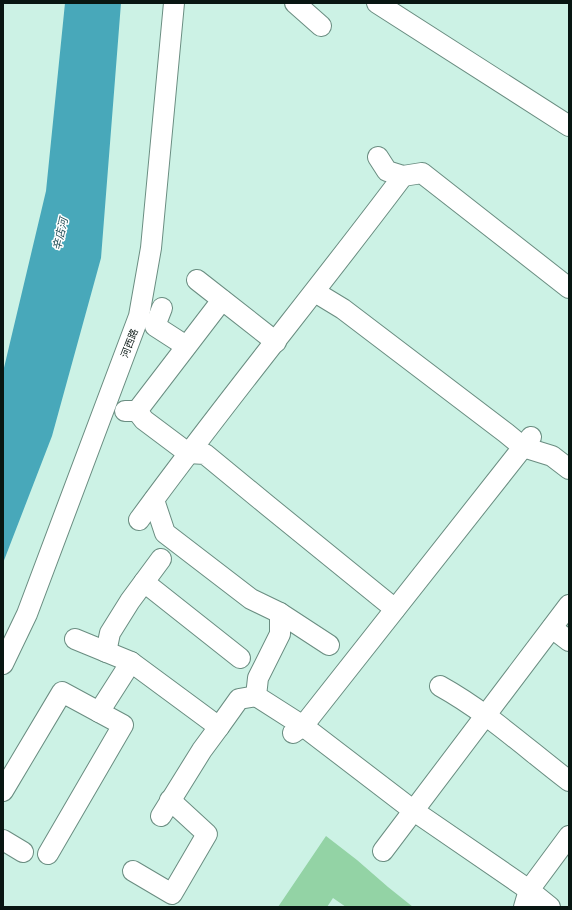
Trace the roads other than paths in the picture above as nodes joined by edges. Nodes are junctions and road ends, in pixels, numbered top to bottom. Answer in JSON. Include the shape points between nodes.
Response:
{"nodes":[{"id":1,"x":174,"y":3,"type":"edge"},
{"id":2,"x":295,"y":3,"type":"edge"},
{"id":3,"x":377,"y":3,"type":"edge"},
{"id":4,"x":321,"y":26,"type":"dead end"},
{"id":5,"x":569,"y":126,"type":"edge"},
{"id":6,"x":378,"y":157,"type":"dead end"},
{"id":7,"x":403,"y":176,"type":"junction"},
{"id":8,"x":197,"y":280,"type":"dead end"},
{"id":9,"x":569,"y":288,"type":"edge"},
{"id":10,"x":315,"y":292,"type":"junction"},
{"id":11,"x":222,"y":300,"type":"junction"},
{"id":12,"x":162,"y":308,"type":"dead end"},
{"id":13,"x":276,"y":342,"type":"junction"},
{"id":14,"x":186,"y":346,"type":"junction"},
{"id":15,"x":527,"y":442,"type":"junction"},
{"id":16,"x":188,"y":454,"type":"junction"},
{"id":17,"x":569,"y":469,"type":"edge"},
{"id":18,"x":154,"y":500,"type":"junction"},
{"id":19,"x":139,"y":520,"type":"dead end"},
{"id":20,"x":161,"y":559,"type":"dead end"},
{"id":21,"x":144,"y":582,"type":"junction"},
{"id":22,"x":569,"y":606,"type":"edge"},
{"id":23,"x":396,"y":609,"type":"junction"},
{"id":24,"x":280,"y":613,"type":"junction"},
{"id":25,"x":552,"y":628,"type":"junction"},
{"id":26,"x":75,"y":639,"type":"dead end"},
{"id":27,"x":569,"y":641,"type":"edge"},
{"id":28,"x":329,"y":645,"type":"dead end"},
{"id":29,"x":106,"y":652,"type":"junction"},
{"id":30,"x":240,"y":658,"type":"dead end"},
{"id":31,"x":131,"y":662,"type":"junction"},
{"id":32,"x":3,"y":664,"type":"edge"},
{"id":33,"x":440,"y":686,"type":"dead end"},
{"id":34,"x":256,"y":696,"type":"junction"},
{"id":35,"x":99,"y":712,"type":"junction"},
{"id":36,"x":486,"y":716,"type":"junction"},
{"id":37,"x":219,"y":727,"type":"junction"},
{"id":38,"x":298,"y":730,"type":"junction"},
{"id":39,"x":569,"y":781,"type":"edge"},
{"id":40,"x":3,"y":791,"type":"edge"},
{"id":41,"x":414,"y":811,"type":"junction"},
{"id":42,"x":569,"y":836,"type":"edge"},
{"id":43,"x":3,"y":840,"type":"edge"},
{"id":44,"x":383,"y":851,"type":"dead end"},
{"id":45,"x":23,"y":852,"type":"dead end"},
{"id":46,"x":48,"y":854,"type":"dead end"},
{"id":47,"x":133,"y":871,"type":"dead end"},
{"id":48,"x":526,"y":898,"type":"edge"},
{"id":49,"x":550,"y":907,"type":"edge"}],
"edges":[{"from":1,"to":32,"type":"street","name":"河西路","via":[[151,248],[139,316],[27,614]]},
{"from":2,"to":4,"type":"street"},
{"from":3,"to":5,"type":"street"},
{"from":6,"to":7,"type":"street","via":[[387,171]]},
{"from":7,"to":9,"type":"street","via":[[422,173]]},
{"from":7,"to":10,"type":"street"},
{"from":8,"to":11,"type":"street"},
{"from":10,"to":13,"type":"street"},
{"from":10,"to":15,"type":"street","via":[[343,309],[506,433]]},
{"from":11,"to":13,"type":"street"},
{"from":11,"to":14,"type":"street"},
{"from":12,"to":14,"type":"street","via":[[155,326]]},
{"from":13,"to":16,"type":"street"},
{"from":14,"to":16,"type":"street","via":[[131,411]]},
{"from":15,"to":17,"type":"street"},
{"from":15,"to":23,"type":"street"},
{"from":16,"to":18,"type":"street"},
{"from":16,"to":23,"type":"street","via":[[205,454]]},
{"from":18,"to":19,"type":"street"},
{"from":18,"to":24,"type":"street","via":[[166,533],[251,599]]},
{"from":20,"to":21,"type":"street"},
{"from":21,"to":29,"type":"street","via":[[110,633]]},
{"from":21,"to":30,"type":"street"},
{"from":22,"to":25,"type":"street"},
{"from":23,"to":38,"type":"street"},
{"from":24,"to":28,"type":"street"},
{"from":24,"to":34,"type":"street","via":[[280,634],[258,678]]},
{"from":25,"to":27,"type":"street"},
{"from":25,"to":36,"type":"street"},
{"from":26,"to":29,"type":"street"},
{"from":29,"to":31,"type":"street"},
{"from":31,"to":35,"type":"street"},
{"from":31,"to":37,"type":"street"},
{"from":33,"to":36,"type":"street"},
{"from":34,"to":37,"type":"street","via":[[239,699]]},
{"from":34,"to":38,"type":"street"},
{"from":35,"to":40,"type":"street","via":[[62,692]]},
{"from":35,"to":46,"type":"street","via":[[123,725]]},
{"from":36,"to":39,"type":"street"},
{"from":36,"to":41,"type":"street"},
{"from":37,"to":47,"type":"street","via":[[166,808],[207,834],[172,894]]},
{"from":38,"to":41,"type":"street"},
{"from":41,"to":44,"type":"street"},
{"from":41,"to":48,"type":"street"},
{"from":42,"to":48,"type":"street"},
{"from":43,"to":45,"type":"street"},
{"from":48,"to":49,"type":"street"}]}
